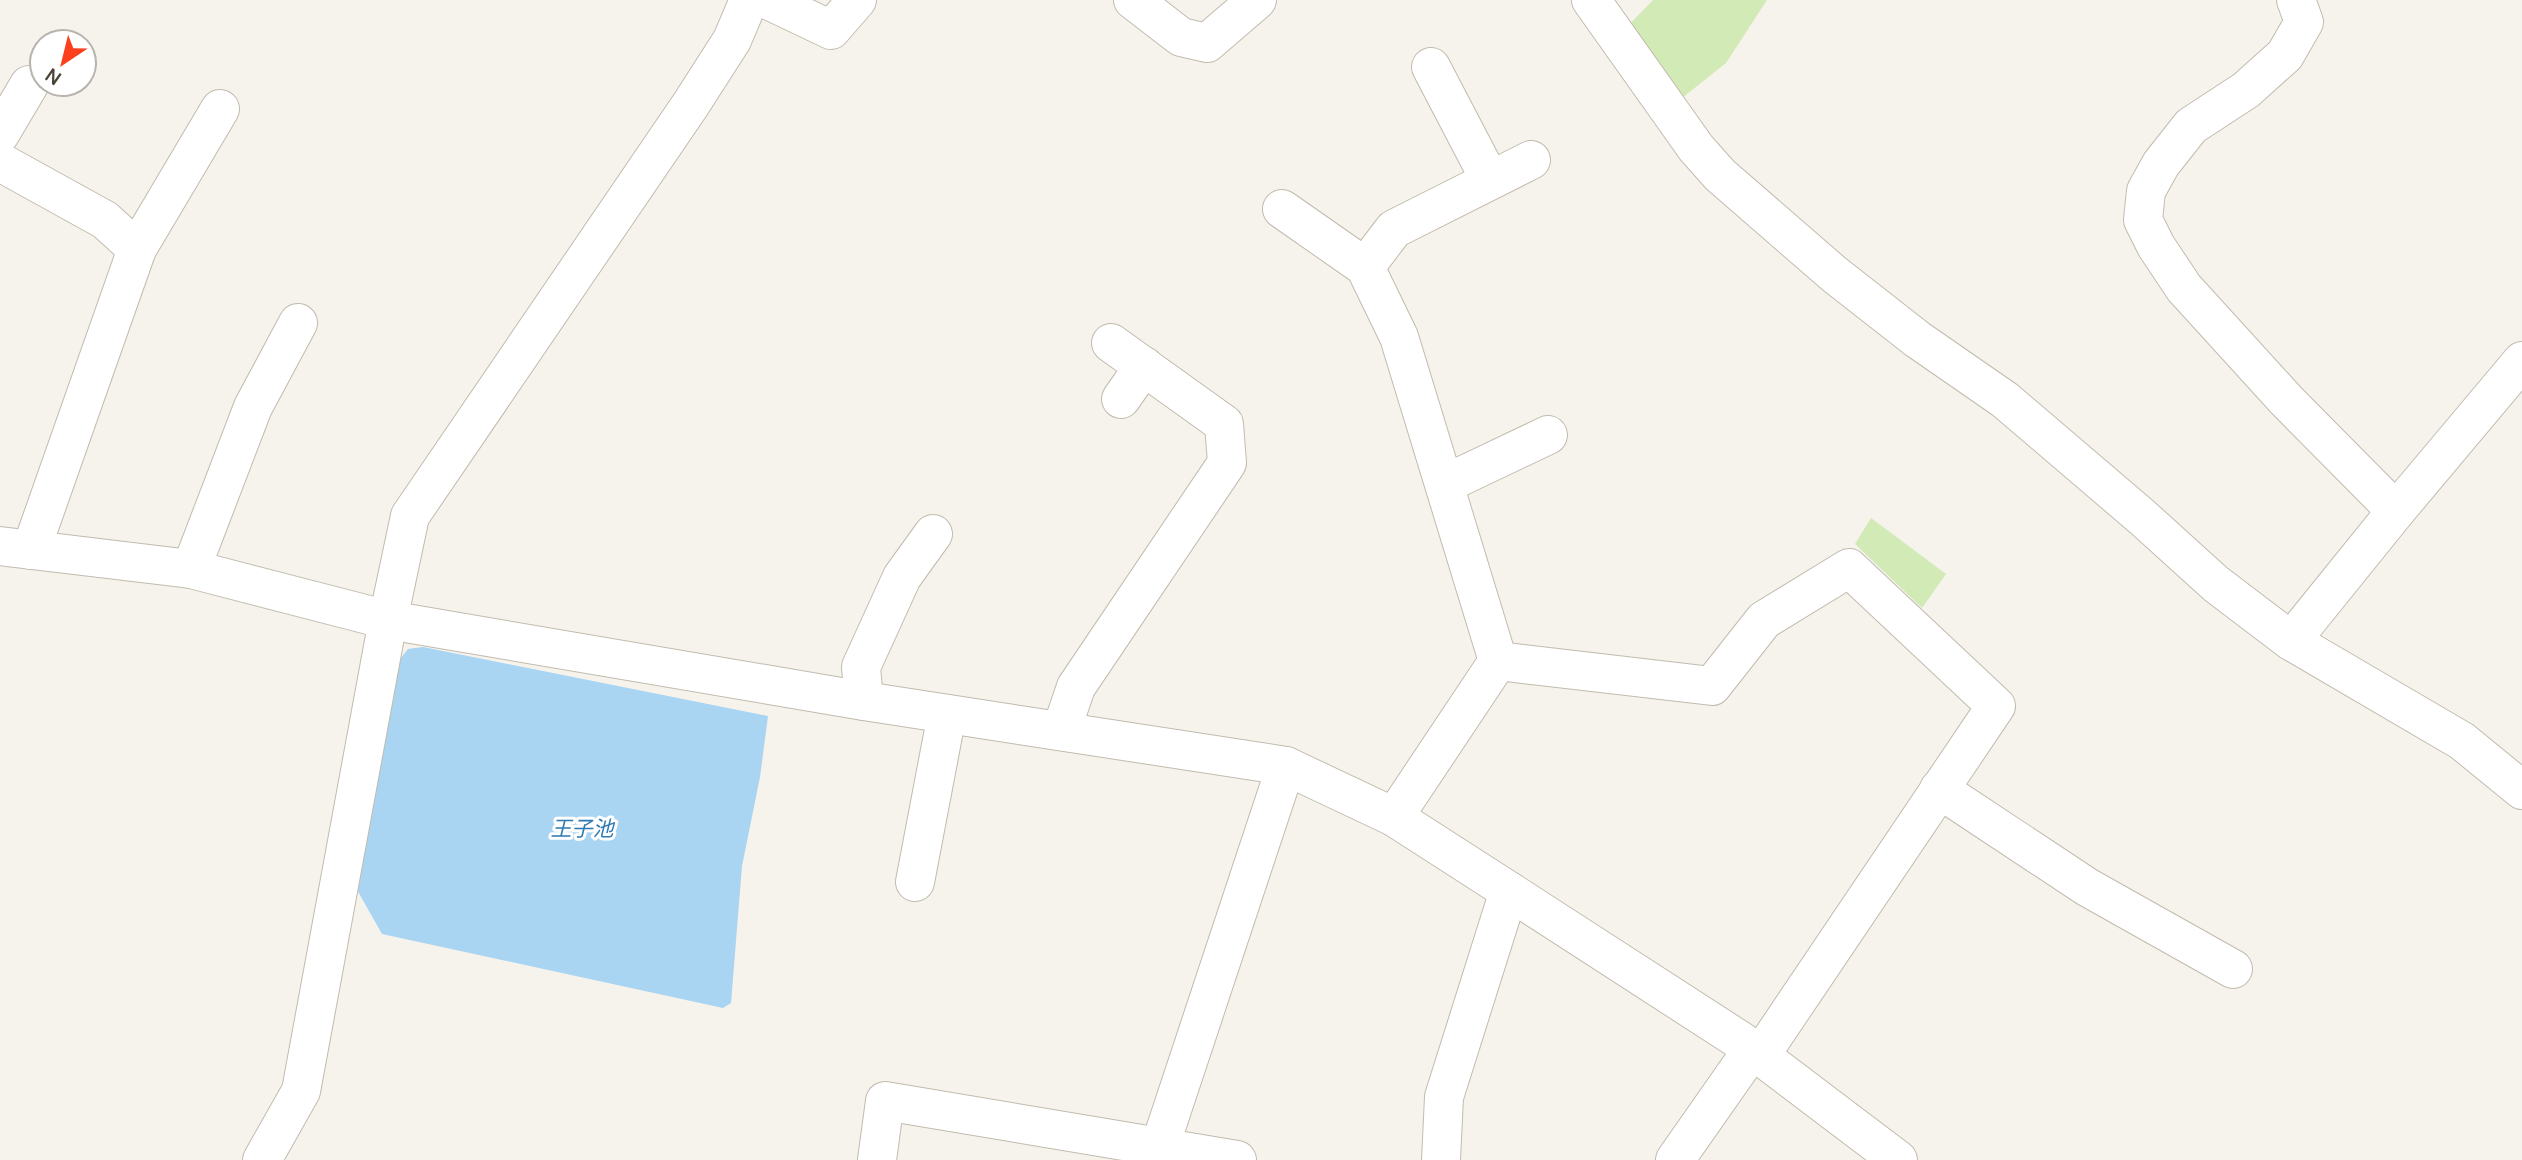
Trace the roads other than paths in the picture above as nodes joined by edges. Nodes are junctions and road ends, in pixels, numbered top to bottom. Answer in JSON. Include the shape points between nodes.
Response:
{"nodes":[{"id":1,"x":749,"y":0,"type":"edge"},
{"id":2,"x":768,"y":0,"type":"edge"},
{"id":3,"x":857,"y":0,"type":"edge"},
{"id":4,"x":1133,"y":0,"type":"edge"},
{"id":5,"x":1257,"y":0,"type":"edge"},
{"id":6,"x":1591,"y":0,"type":"edge"},
{"id":7,"x":2296,"y":0,"type":"edge"},
{"id":8,"x":1431,"y":67,"type":"dead end"},
{"id":9,"x":28,"y":87,"type":"edge"},
{"id":10,"x":220,"y":109,"type":"dead end"},
{"id":11,"x":0,"y":134,"type":"edge"},
{"id":12,"x":1531,"y":160,"type":"dead end"},
{"id":13,"x":0,"y":162,"type":"edge"},
{"id":14,"x":1490,"y":180,"type":"junction"},
{"id":15,"x":1282,"y":209,"type":"dead end"},
{"id":16,"x":137,"y":249,"type":"junction"},
{"id":17,"x":1365,"y":267,"type":"junction"},
{"id":18,"x":298,"y":323,"type":"dead end"},
{"id":19,"x":1111,"y":343,"type":"dead end"},
{"id":20,"x":2522,"y":361,"type":"edge"},
{"id":21,"x":1144,"y":366,"type":"junction"},
{"id":22,"x":1121,"y":399,"type":"dead end"},
{"id":23,"x":1548,"y":435,"type":"dead end"},
{"id":24,"x":1444,"y":484,"type":"junction"},
{"id":25,"x":2396,"y":511,"type":"junction"},
{"id":26,"x":933,"y":534,"type":"dead end"},
{"id":27,"x":15,"y":548,"type":"edge"},
{"id":28,"x":191,"y":569,"type":"junction"},
{"id":29,"x":388,"y":620,"type":"junction"},
{"id":30,"x":2291,"y":641,"type":"junction"},
{"id":31,"x":1498,"y":662,"type":"junction"},
{"id":32,"x":864,"y":701,"type":"junction"},
{"id":33,"x":947,"y":714,"type":"junction"},
{"id":34,"x":1061,"y":731,"type":"junction"},
{"id":35,"x":1286,"y":766,"type":"junction"},
{"id":36,"x":1940,"y":789,"type":"junction"},
{"id":37,"x":2522,"y":790,"type":"edge"},
{"id":38,"x":1394,"y":817,"type":"junction"},
{"id":39,"x":915,"y":882,"type":"dead end"},
{"id":40,"x":1509,"y":891,"type":"junction"},
{"id":41,"x":2233,"y":970,"type":"dead end"},
{"id":42,"x":1756,"y":1053,"type":"junction"},
{"id":43,"x":1079,"y":1146,"type":"edge"},
{"id":44,"x":1160,"y":1146,"type":"junction"},
{"id":45,"x":262,"y":1160,"type":"edge"},
{"id":46,"x":877,"y":1160,"type":"edge"},
{"id":47,"x":1237,"y":1160,"type":"edge"},
{"id":48,"x":1441,"y":1160,"type":"edge"},
{"id":49,"x":1675,"y":1160,"type":"edge"},
{"id":50,"x":1898,"y":1160,"type":"edge"}],
"edges":[{"from":1,"to":29,"type":"street","via":[[732,40],[691,104],[410,516]]},
{"from":2,"to":3,"type":"street","via":[[831,30]]},
{"from":4,"to":5,"type":"street","via":[[1181,37],[1207,43]]},
{"from":6,"to":30,"type":"street","via":[[1720,175],[1834,274],[2006,400],[2216,584]]},
{"from":7,"to":25,"type":"street","via":[[2304,22],[2285,55],[2246,90],[2191,126],[2146,191],[2143,220],[2184,288]]},
{"from":8,"to":14,"type":"street"},
{"from":9,"to":11,"type":"street"},
{"from":10,"to":16,"type":"street"},
{"from":12,"to":14,"type":"street"},
{"from":13,"to":16,"type":"street","via":[[105,220]]},
{"from":14,"to":17,"type":"street","via":[[1394,229]]},
{"from":15,"to":17,"type":"street"},
{"from":16,"to":27,"type":"street"},
{"from":17,"to":24,"type":"street","via":[[1399,337]]},
{"from":18,"to":28,"type":"street","via":[[253,407]]},
{"from":19,"to":21,"type":"street"},
{"from":20,"to":25,"type":"street"},
{"from":21,"to":22,"type":"street"},
{"from":21,"to":34,"type":"street","via":[[1224,424],[1227,463],[1076,687]]},
{"from":23,"to":24,"type":"street"},
{"from":24,"to":31,"type":"street"},
{"from":25,"to":30,"type":"street"},
{"from":26,"to":32,"type":"street","via":[[902,577],[861,667]]},
{"from":27,"to":28,"type":"street"},
{"from":28,"to":29,"type":"street"},
{"from":29,"to":32,"type":"street"},
{"from":29,"to":45,"type":"street","via":[[301,1091]]},
{"from":30,"to":37,"type":"street","via":[[2462,741]]},
{"from":31,"to":36,"type":"street","via":[[1712,686],[1765,620],[1849,568],[1996,706]]},
{"from":31,"to":38,"type":"street"},
{"from":32,"to":33,"type":"street"},
{"from":33,"to":34,"type":"street"},
{"from":33,"to":39,"type":"street"},
{"from":34,"to":35,"type":"street"},
{"from":35,"to":38,"type":"street"},
{"from":35,"to":44,"type":"street"},
{"from":36,"to":41,"type":"street","via":[[2087,887]]},
{"from":36,"to":42,"type":"street"},
{"from":38,"to":40,"type":"street"},
{"from":40,"to":42,"type":"street"},
{"from":40,"to":48,"type":"street","via":[[1444,1097]]},
{"from":42,"to":49,"type":"street"},
{"from":42,"to":50,"type":"street"},
{"from":43,"to":44,"type":"street"},
{"from":43,"to":46,"type":"street","via":[[886,1101]]},
{"from":44,"to":47,"type":"street"}]}
